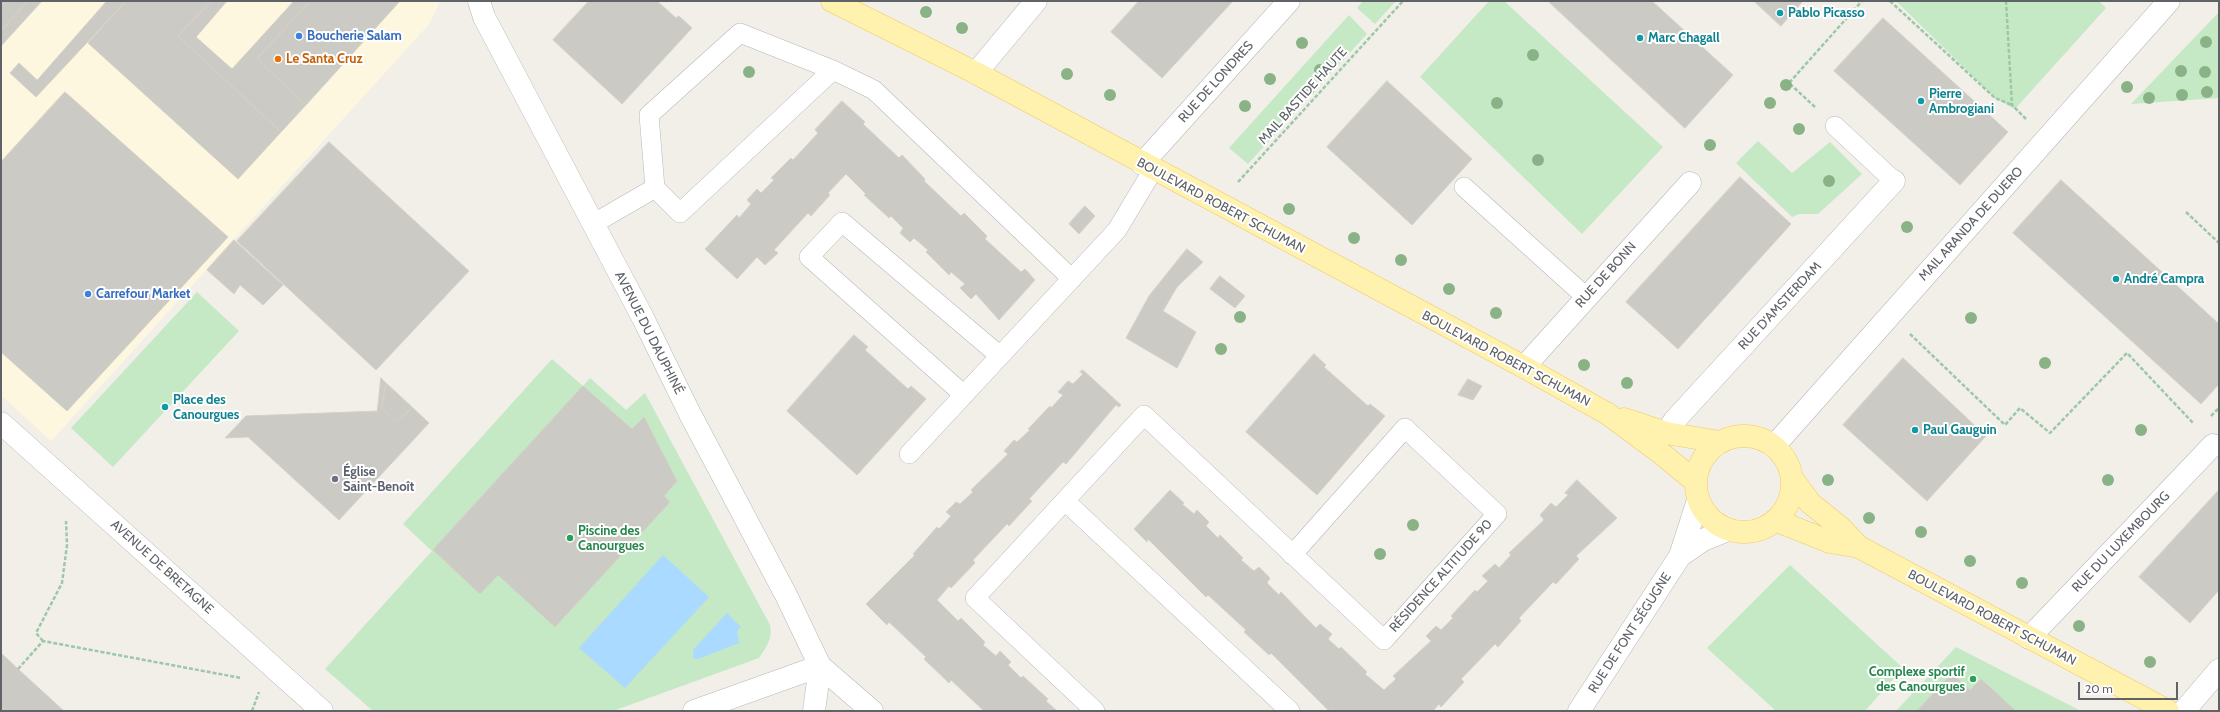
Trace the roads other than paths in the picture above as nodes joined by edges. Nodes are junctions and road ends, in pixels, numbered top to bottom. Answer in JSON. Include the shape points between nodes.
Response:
{"nodes":[{"id":1,"x":479,"y":1,"type":"edge"},
{"id":2,"x":832,"y":1,"type":"edge"},
{"id":3,"x":1036,"y":1,"type":"edge"},
{"id":4,"x":1289,"y":1,"type":"edge"},
{"id":5,"x":2169,"y":1,"type":"edge"},
{"id":6,"x":833,"y":70,"type":"junction"},
{"id":7,"x":976,"y":73,"type":"junction"},
{"id":8,"x":1835,"y":126,"type":"road end"},
{"id":9,"x":1148,"y":167,"type":"junction"},
{"id":10,"x":1894,"y":181,"type":"joint"},
{"id":11,"x":1690,"y":183,"type":"dead end"},
{"id":12,"x":1464,"y":187,"type":"dead end"},
{"id":13,"x":655,"y":188,"type":"junction"},
{"id":14,"x":593,"y":224,"type":"junction"},
{"id":15,"x":1072,"y":279,"type":"junction"},
{"id":16,"x":1586,"y":297,"type":"junction"},
{"id":17,"x":1000,"y":356,"type":"junction"},
{"id":18,"x":1524,"y":367,"type":"junction"},
{"id":19,"x":964,"y":395,"type":"junction"},
{"id":20,"x":1608,"y":414,"type":"junction"},
{"id":21,"x":1,"y":423,"type":"edge"},
{"id":22,"x":1666,"y":432,"type":"junction"},
{"id":23,"x":1720,"y":442,"type":"junction"},
{"id":24,"x":1774,"y":446,"type":"junction"},
{"id":25,"x":2213,"y":446,"type":"dead end"},
{"id":26,"x":909,"y":454,"type":"dead end"},
{"id":27,"x":1792,"y":478,"type":"junction"},
{"id":28,"x":1697,"y":491,"type":"junction"},
{"id":29,"x":1065,"y":501,"type":"junction"},
{"id":30,"x":1775,"y":520,"type":"junction"},
{"id":31,"x":1728,"y":530,"type":"junction"},
{"id":32,"x":1859,"y":547,"type":"junction"},
{"id":33,"x":1292,"y":555,"type":"junction"},
{"id":34,"x":1680,"y":556,"type":"junction"},
{"id":35,"x":2029,"y":638,"type":"junction"},
{"id":36,"x":820,"y":666,"type":"junction"},
{"id":37,"x":2219,"y":670,"type":"edge"},
{"id":38,"x":1284,"y":709,"type":"edge"},
{"id":39,"x":322,"y":711,"type":"edge"},
{"id":40,"x":694,"y":711,"type":"edge"},
{"id":41,"x":814,"y":711,"type":"edge"},
{"id":42,"x":872,"y":711,"type":"edge"},
{"id":43,"x":1095,"y":711,"type":"edge"},
{"id":44,"x":1579,"y":711,"type":"edge"},
{"id":45,"x":2168,"y":711,"type":"edge"},
{"id":46,"x":2184,"y":711,"type":"edge"}],
"edges":[{"from":1,"to":14,"type":"street","name":"AVENUE DU DAUPHINÉ","via":[[484,17]]},
{"from":2,"to":7,"type":"main road","name":"BOULEVARD ROBERT SCHUMAN"},
{"from":3,"to":7,"type":"street"},
{"from":4,"to":9,"type":"street","name":"RUE DE LONDRES"},
{"from":5,"to":24,"type":"street","name":"MAIL ARANDA DE DUERO"},
{"from":6,"to":13,"type":"lane","via":[[680,213]]},
{"from":6,"to":13,"type":"lane","via":[[740,33],[649,115]]},
{"from":6,"to":15,"type":"lane","via":[[874,90]]},
{"from":7,"to":9,"type":"main road","name":"BOULEVARD ROBERT SCHUMAN"},
{"from":8,"to":10,"type":"lane"},
{"from":9,"to":15,"type":"lane","via":[[1117,230]]},
{"from":9,"to":18,"type":"main road","name":"BOULEVARD ROBERT SCHUMAN"},
{"from":10,"to":22,"type":"street","name":"RUE D'AMSTERDAM"},
{"from":11,"to":16,"type":"street","name":"RUE DE BONN"},
{"from":12,"to":16,"type":"lane"},
{"from":13,"to":14,"type":"lane"},
{"from":14,"to":36,"type":"street","name":"AVENUE DU DAUPHINÉ","via":[[786,595]]},
{"from":15,"to":17,"type":"lane"},
{"from":16,"to":18,"type":"street","name":"RUE DE BONN"},
{"from":17,"to":19,"type":"lane"},
{"from":17,"to":19,"type":"lane","via":[[842,222],[809,256]]},
{"from":18,"to":20,"type":"main road","name":"BOULEVARD ROBERT SCHUMAN"},
{"from":19,"to":26,"type":"lane"},
{"from":20,"to":22,"type":"main road","name":"BOULEVARD ROBERT SCHUMAN"},
{"from":20,"to":28,"type":"main road","name":"BOULEVARD ROBERT SCHUMAN","via":[[1662,454]]},
{"from":21,"to":39,"type":"street","name":"AVENUE DE BRETAGNE","via":[[268,675]]},
{"from":22,"to":23,"type":"main road","name":"BOULEVARD ROBERT SCHUMAN"},
{"from":23,"to":24,"type":"main road","via":[[1733,437],[1747,436],[1761,439]]},
{"from":23,"to":28,"type":"main road","via":[[1707,453],[1699,467]]},
{"from":24,"to":27,"type":"main road","via":[[1789,466]]},
{"from":25,"to":35,"type":"street","name":"RUE DU LUXEMBOURG"},
{"from":27,"to":30,"type":"main road","via":[[1791,494],[1786,508]]},
{"from":27,"to":32,"type":"main road","name":"BOULEVARD ROBERT SCHUMAN","via":[[1810,503],[1840,527]]},
{"from":28,"to":31,"type":"main road","via":[[1705,513],[1715,523]]},
{"from":28,"to":34,"type":"street","name":"RUE DE FONT SÉGUGNE"},
{"from":29,"to":33,"type":"lane","name":"RÉSIDENCE ALTITUDE 90","via":[[1144,416]]},
{"from":29,"to":38,"type":"lane"},
{"from":29,"to":43,"type":"lane","name":"RÉSIDENCE ALTITUDE 90","via":[[975,598]]},
{"from":30,"to":31,"type":"main road","via":[[1753,532]]},
{"from":30,"to":32,"type":"main road","name":"BOULEVARD ROBERT SCHUMAN","via":[[1830,542]]},
{"from":31,"to":34,"type":"street","name":"RUE DE FONT SÉGUGNE","via":[[1703,540]]},
{"from":32,"to":35,"type":"main road","name":"BOULEVARD ROBERT SCHUMAN"},
{"from":33,"to":33,"type":"lane","name":"RÉSIDENCE ALTITUDE 90","via":[[1384,640],[1497,514],[1405,428]]},
{"from":34,"to":44,"type":"street","name":"RUE DE FONT SÉGUGNE"},
{"from":35,"to":45,"type":"main road","name":"BOULEVARD ROBERT SCHUMAN"},
{"from":36,"to":40,"type":"street"},
{"from":36,"to":41,"type":"street"},
{"from":36,"to":42,"type":"street"},
{"from":37,"to":46,"type":"street"}]}
